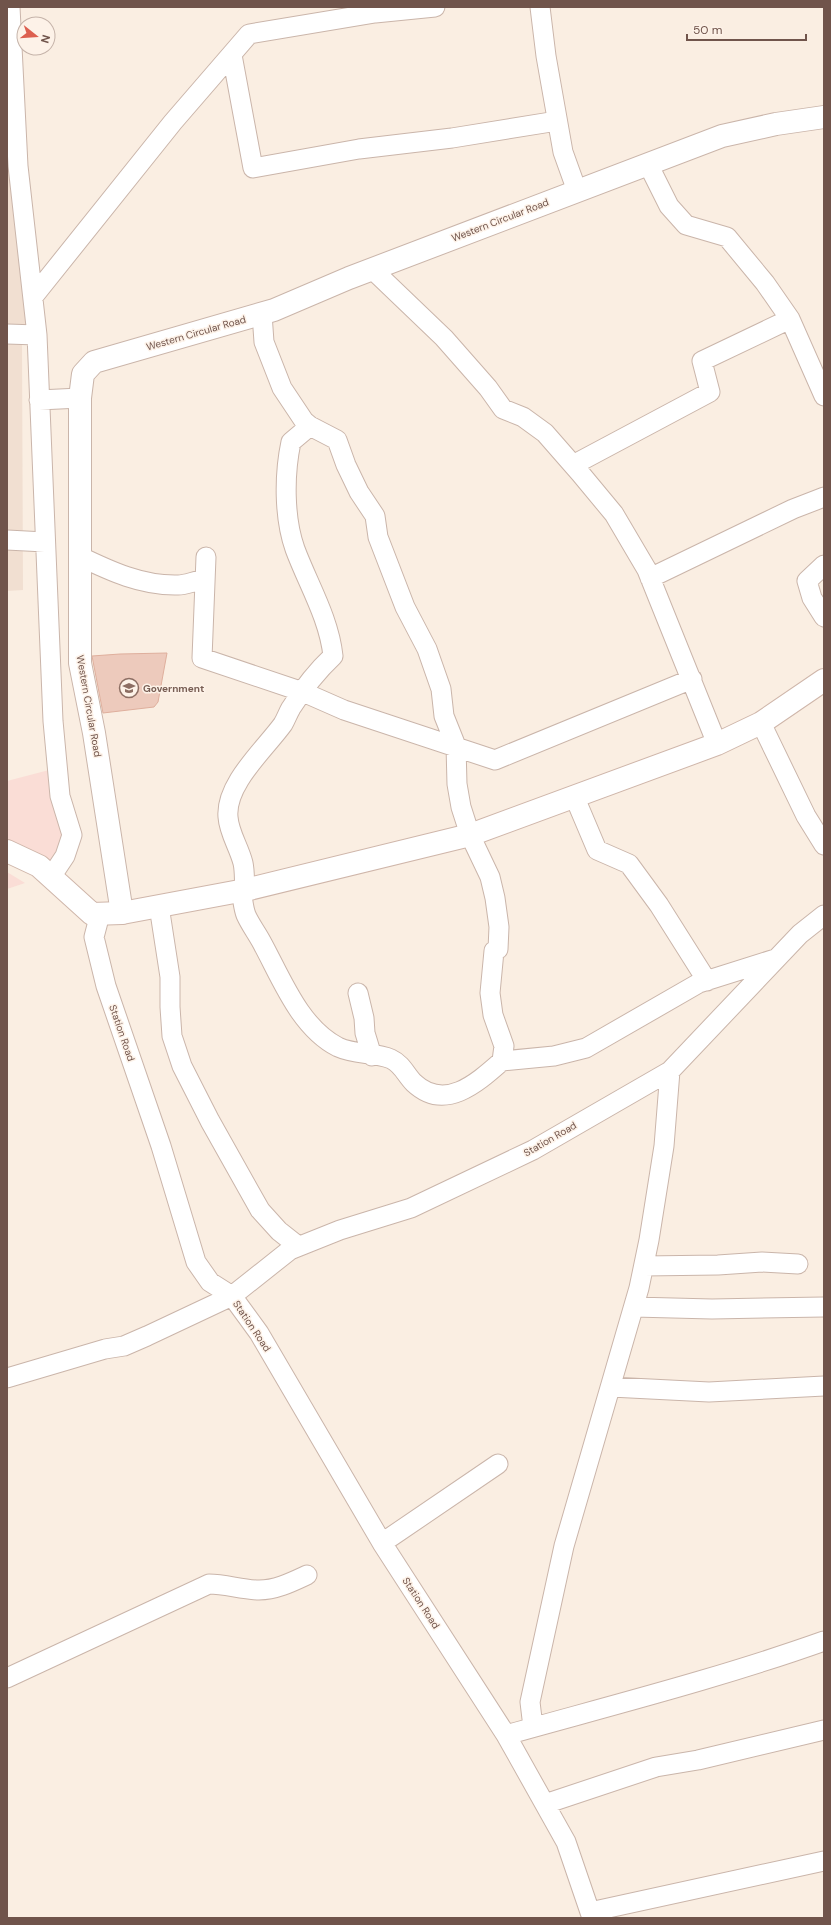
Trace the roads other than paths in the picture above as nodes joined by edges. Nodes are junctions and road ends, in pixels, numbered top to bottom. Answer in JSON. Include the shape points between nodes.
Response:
{"nodes":[{"id":1,"x":10,"y":7,"type":"edge"},
{"id":2,"x":434,"y":7,"type":"edge"},
{"id":3,"x":540,"y":7,"type":"edge"},
{"id":4,"x":232,"y":55,"type":"junction"},
{"id":5,"x":824,"y":117,"type":"edge"},
{"id":6,"x":557,"y":121,"type":"junction"},
{"id":7,"x":648,"y":164,"type":"junction"},
{"id":8,"x":13,"y":166,"type":"edge"},
{"id":9,"x":577,"y":191,"type":"junction"},
{"id":10,"x":372,"y":269,"type":"junction"},
{"id":11,"x":33,"y":297,"type":"junction"},
{"id":12,"x":262,"y":314,"type":"junction"},
{"id":13,"x":790,"y":319,"type":"junction"},
{"id":14,"x":7,"y":334,"type":"edge"},
{"id":15,"x":37,"y":335,"type":"junction"},
{"id":16,"x":824,"y":396,"type":"edge"},
{"id":17,"x":80,"y":398,"type":"junction"},
{"id":18,"x":39,"y":400,"type":"junction"},
{"id":19,"x":310,"y":426,"type":"junction"},
{"id":20,"x":573,"y":465,"type":"junction"},
{"id":21,"x":824,"y":497,"type":"edge"},
{"id":22,"x":7,"y":540,"type":"edge"},
{"id":23,"x":45,"y":542,"type":"junction"},
{"id":24,"x":79,"y":556,"type":"junction"},
{"id":25,"x":206,"y":557,"type":"dead end"},
{"id":26,"x":824,"y":565,"type":"edge"},
{"id":27,"x":650,"y":578,"type":"junction"},
{"id":28,"x":205,"y":580,"type":"junction"},
{"id":29,"x":824,"y":617,"type":"edge"},
{"id":30,"x":692,"y":679,"type":"junction"},
{"id":31,"x":824,"y":680,"type":"edge"},
{"id":32,"x":303,"y":692,"type":"junction"},
{"id":33,"x":761,"y":723,"type":"junction"},
{"id":34,"x":717,"y":744,"type":"junction"},
{"id":35,"x":456,"y":746,"type":"junction"},
{"id":36,"x":575,"y":798,"type":"junction"},
{"id":37,"x":470,"y":835,"type":"junction"},
{"id":38,"x":824,"y":845,"type":"edge"},
{"id":39,"x":7,"y":851,"type":"edge"},
{"id":40,"x":51,"y":877,"type":"junction"},
{"id":41,"x":243,"y":891,"type":"junction"},
{"id":42,"x":159,"y":906,"type":"junction"},
{"id":43,"x":122,"y":913,"type":"junction"},
{"id":44,"x":100,"y":914,"type":"junction"},
{"id":45,"x":824,"y":915,"type":"edge"},
{"id":46,"x":777,"y":958,"type":"junction"},
{"id":47,"x":707,"y":981,"type":"junction"},
{"id":48,"x":358,"y":993,"type":"dead end"},
{"id":49,"x":372,"y":1056,"type":"junction"},
{"id":50,"x":502,"y":1061,"type":"junction"},
{"id":51,"x":670,"y":1071,"type":"junction"},
{"id":52,"x":298,"y":1246,"type":"junction"},
{"id":53,"x":798,"y":1264,"type":"dead end"},
{"id":54,"x":644,"y":1266,"type":"junction"},
{"id":55,"x":232,"y":1296,"type":"junction"},
{"id":56,"x":634,"y":1307,"type":"junction"},
{"id":57,"x":824,"y":1307,"type":"edge"},
{"id":58,"x":7,"y":1378,"type":"edge"},
{"id":59,"x":824,"y":1386,"type":"edge"},
{"id":60,"x":611,"y":1387,"type":"junction"},
{"id":61,"x":498,"y":1464,"type":"dead end"},
{"id":62,"x":382,"y":1543,"type":"junction"},
{"id":63,"x":307,"y":1575,"type":"dead end"},
{"id":64,"x":824,"y":1641,"type":"edge"},
{"id":65,"x":7,"y":1678,"type":"edge"},
{"id":66,"x":533,"y":1727,"type":"junction"},
{"id":67,"x":824,"y":1730,"type":"edge"},
{"id":68,"x":506,"y":1735,"type":"junction"},
{"id":69,"x":545,"y":1804,"type":"junction"},
{"id":70,"x":824,"y":1861,"type":"edge"},
{"id":71,"x":591,"y":1915,"type":"edge"}],
"edges":[{"from":1,"to":8,"type":"street"},
{"from":2,"to":4,"type":"street","via":[[375,13],[249,34]]},
{"from":3,"to":6,"type":"street"},
{"from":4,"to":6,"type":"street","via":[[253,168],[359,149],[452,138]]},
{"from":4,"to":11,"type":"street","via":[[173,122]]},
{"from":5,"to":7,"type":"street","name":"Western Circular Road","via":[[722,136]]},
{"from":6,"to":9,"type":"street","via":[[563,152]]},
{"from":7,"to":9,"type":"street","name":"Western Circular Road"},
{"from":7,"to":13,"type":"street","via":[[669,206],[686,225],[727,237],[765,283]]},
{"from":8,"to":11,"type":"street"},
{"from":9,"to":10,"type":"street","name":"Western Circular Road"},
{"from":10,"to":12,"type":"street","name":"Western Circular Road"},
{"from":10,"to":20,"type":"street","via":[[444,338],[503,409],[523,417],[545,434]]},
{"from":11,"to":15,"type":"street"},
{"from":12,"to":17,"type":"street","name":"Western Circular Road","via":[[94,362],[83,374]]},
{"from":12,"to":19,"type":"street","via":[[264,342],[282,388]]},
{"from":13,"to":16,"type":"street"},
{"from":13,"to":20,"type":"street","via":[[702,361],[710,392]]},
{"from":14,"to":15,"type":"street"},
{"from":15,"to":18,"type":"street"},
{"from":17,"to":18,"type":"street"},
{"from":17,"to":24,"type":"street","name":"Western Circular Road"},
{"from":18,"to":23,"type":"street"},
{"from":19,"to":32,"type":"street","via":[[291,442],[286,478],[288,509],[295,547],[331,636],[332,656],[315,673]]},
{"from":19,"to":35,"type":"street","via":[[337,440],[359,492],[375,516],[378,537],[405,607],[427,649],[441,689],[444,716]]},
{"from":20,"to":27,"type":"street","via":[[614,514]]},
{"from":21,"to":27,"type":"street","via":[[793,509]]},
{"from":22,"to":23,"type":"street"},
{"from":23,"to":40,"type":"street","via":[[54,729],[60,796],[72,835],[65,856]]},
{"from":24,"to":28,"type":"street","via":[[134,580],[179,585]]},
{"from":24,"to":43,"type":"street","name":"Western Circular Road","via":[[80,663],[94,733]]},
{"from":25,"to":28,"type":"street"},
{"from":26,"to":29,"type":"street","via":[[807,581],[812,598]]},
{"from":27,"to":30,"type":"street"},
{"from":28,"to":32,"type":"street","via":[[202,658]]},
{"from":30,"to":34,"type":"street"},
{"from":30,"to":35,"type":"street","via":[[495,760]]},
{"from":31,"to":33,"type":"street"},
{"from":32,"to":35,"type":"street","via":[[344,710]]},
{"from":32,"to":41,"type":"street","via":[[284,723],[251,763],[230,801],[227,816],[243,863]]},
{"from":33,"to":34,"type":"street"},
{"from":33,"to":38,"type":"street","via":[[806,816]]},
{"from":34,"to":36,"type":"street"},
{"from":35,"to":37,"type":"street","via":[[457,784]]},
{"from":36,"to":37,"type":"street"},
{"from":36,"to":47,"type":"street","via":[[597,850],[629,864],[659,905]]},
{"from":37,"to":41,"type":"street"},
{"from":37,"to":50,"type":"street","via":[[490,877],[497,909],[498,949],[494,951],[490,993],[493,1015],[504,1046]]},
{"from":39,"to":40,"type":"street","via":[[39,866]]},
{"from":40,"to":44,"type":"street","via":[[92,914]]},
{"from":41,"to":42,"type":"street"},
{"from":41,"to":49,"type":"street","via":[[246,913],[254,930],[314,1029],[340,1048]]},
{"from":42,"to":43,"type":"street"},
{"from":42,"to":52,"type":"street","via":[[170,978],[172,1036],[182,1066],[260,1210],[279,1231]]},
{"from":43,"to":44,"type":"street"},
{"from":44,"to":55,"type":"street","name":"Station Road","via":[[94,937],[106,986],[161,1146],[196,1262],[210,1282]]},
{"from":45,"to":46,"type":"street","name":"Station Road","via":[[800,934]]},
{"from":46,"to":47,"type":"street"},
{"from":46,"to":51,"type":"street","name":"Station Road"},
{"from":47,"to":50,"type":"street","via":[[662,1003],[586,1048],[554,1056]]},
{"from":48,"to":49,"type":"street"},
{"from":49,"to":50,"type":"street","via":[[392,1060],[401,1066],[416,1084],[436,1096],[457,1093]]},
{"from":51,"to":52,"type":"street","name":"Station Road","via":[[533,1150],[411,1208]]},
{"from":51,"to":54,"type":"street","via":[[664,1146]]},
{"from":52,"to":55,"type":"street","name":"Station Road"},
{"from":53,"to":54,"type":"street","via":[[762,1262]]},
{"from":54,"to":56,"type":"street"},
{"from":55,"to":58,"type":"street","via":[[124,1346],[105,1349]]},
{"from":55,"to":62,"type":"street","name":"Station Road","via":[[259,1333]]},
{"from":56,"to":57,"type":"street"},
{"from":56,"to":60,"type":"street"},
{"from":59,"to":60,"type":"street","via":[[709,1392]]},
{"from":60,"to":66,"type":"street","via":[[564,1546],[530,1702]]},
{"from":61,"to":62,"type":"street"},
{"from":62,"to":68,"type":"street","name":"Station Road"},
{"from":63,"to":65,"type":"street","via":[[286,1585],[260,1590],[209,1584]]},
{"from":64,"to":66,"type":"street","via":[[678,1689]]},
{"from":66,"to":68,"type":"street"},
{"from":67,"to":69,"type":"street","via":[[698,1760],[656,1767]]},
{"from":68,"to":69,"type":"street","name":"Station Road"},
{"from":69,"to":71,"type":"street","name":"Station Road","via":[[566,1842]]},
{"from":70,"to":71,"type":"street"}]}
